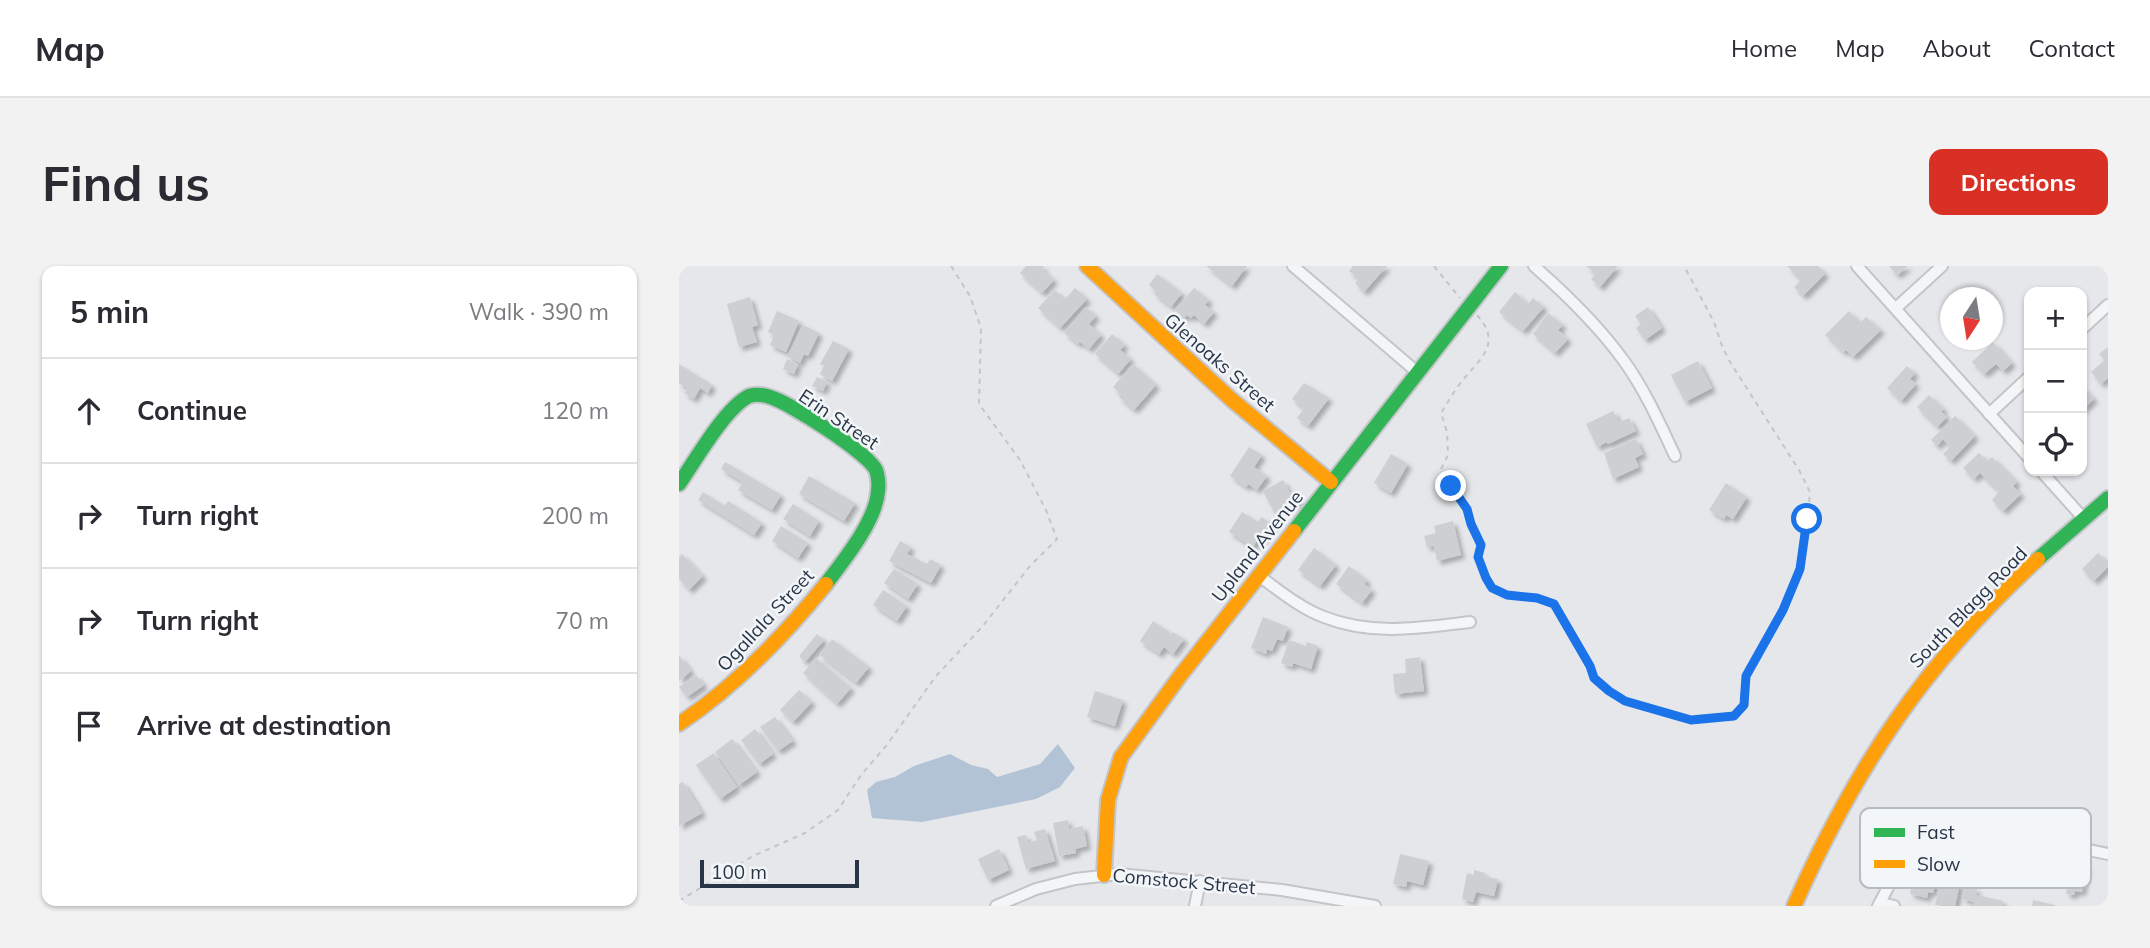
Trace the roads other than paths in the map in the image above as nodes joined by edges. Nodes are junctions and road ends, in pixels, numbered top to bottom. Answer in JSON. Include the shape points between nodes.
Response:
{"nodes":[{"id":1,"x":1087,"y":266,"type":"edge"},
{"id":2,"x":1293,"y":266,"type":"edge"},
{"id":3,"x":1501,"y":266,"type":"edge"},
{"id":4,"x":1534,"y":266,"type":"edge"},
{"id":5,"x":1857,"y":266,"type":"edge"},
{"id":6,"x":1942,"y":266,"type":"edge"},
{"id":7,"x":2108,"y":305,"type":"edge"},
{"id":8,"x":1896,"y":308,"type":"junction"},
{"id":9,"x":2087,"y":324,"type":"edge"},
{"id":10,"x":1417,"y":372,"type":"junction"},
{"id":11,"x":2024,"y":382,"type":"edge"},
{"id":12,"x":1990,"y":414,"type":"junction"},
{"id":13,"x":2024,"y":452,"type":"edge"},
{"id":14,"x":1675,"y":456,"type":"dead end"},
{"id":15,"x":2045,"y":476,"type":"edge"},
{"id":16,"x":1331,"y":482,"type":"junction"},
{"id":17,"x":679,"y":484,"type":"edge"},
{"id":18,"x":880,"y":490,"type":"joint"},
{"id":19,"x":2108,"y":498,"type":"edge"},
{"id":20,"x":2084,"y":519,"type":"junction"},
{"id":21,"x":1259,"y":576,"type":"junction"},
{"id":22,"x":1470,"y":622,"type":"dead end"},
{"id":23,"x":679,"y":724,"type":"edge"},
{"id":24,"x":1104,"y":875,"type":"junction"},
{"id":25,"x":1200,"y":881,"type":"junction"},
{"id":26,"x":1888,"y":888,"type":"edge"},
{"id":27,"x":1343,"y":902,"type":"edge"},
{"id":28,"x":1879,"y":904,"type":"edge"},
{"id":29,"x":996,"y":906,"type":"edge"},
{"id":30,"x":1195,"y":906,"type":"edge"},
{"id":31,"x":1375,"y":906,"type":"edge"},
{"id":32,"x":1794,"y":906,"type":"edge"},
{"id":33,"x":1894,"y":906,"type":"edge"}],
"edges":[{"from":1,"to":16,"type":"street","name":"Glenoaks Street","via":[[1232,400]]},
{"from":2,"to":10,"type":"street"},
{"from":3,"to":10,"type":"street","name":"Upland Avenue","via":[[1473,311]]},
{"from":4,"to":14,"type":"street","via":[[1597,326],[1625,362]]},
{"from":5,"to":8,"type":"street"},
{"from":6,"to":8,"type":"street"},
{"from":7,"to":9,"type":"street"},
{"from":8,"to":12,"type":"street"},
{"from":10,"to":16,"type":"street","name":"Upland Avenue"},
{"from":11,"to":12,"type":"street"},
{"from":12,"to":13,"type":"street"},
{"from":15,"to":20,"type":"street"},
{"from":16,"to":21,"type":"street","name":"Upland Avenue"},
{"from":17,"to":18,"type":"street","name":"Erin Street","via":[[740,403],[759,395],[772,397],[862,454],[875,468]]},
{"from":18,"to":23,"type":"street","name":"Ogallala Street","via":[[864,528],[800,616],[731,686]]},
{"from":19,"to":20,"type":"street","name":"South Blagg Road"},
{"from":20,"to":32,"type":"street","name":"South Blagg Road","via":[[1999,598],[1915,690],[1838,811]]},
{"from":21,"to":22,"type":"street","via":[[1301,606],[1357,627],[1395,630]]},
{"from":21,"to":24,"type":"street","name":"Upland Avenue","via":[[1121,757],[1106,807]]},
{"from":24,"to":25,"type":"street","name":"Comstock Street"},
{"from":24,"to":29,"type":"street","name":"Comstock Street","via":[[1036,889]]},
{"from":25,"to":27,"type":"street","name":"Comstock Street"},
{"from":25,"to":30,"type":"street"},
{"from":26,"to":28,"type":"street"},
{"from":27,"to":31,"type":"street","name":"Comstock Street"},
{"from":28,"to":33,"type":"street"}]}
